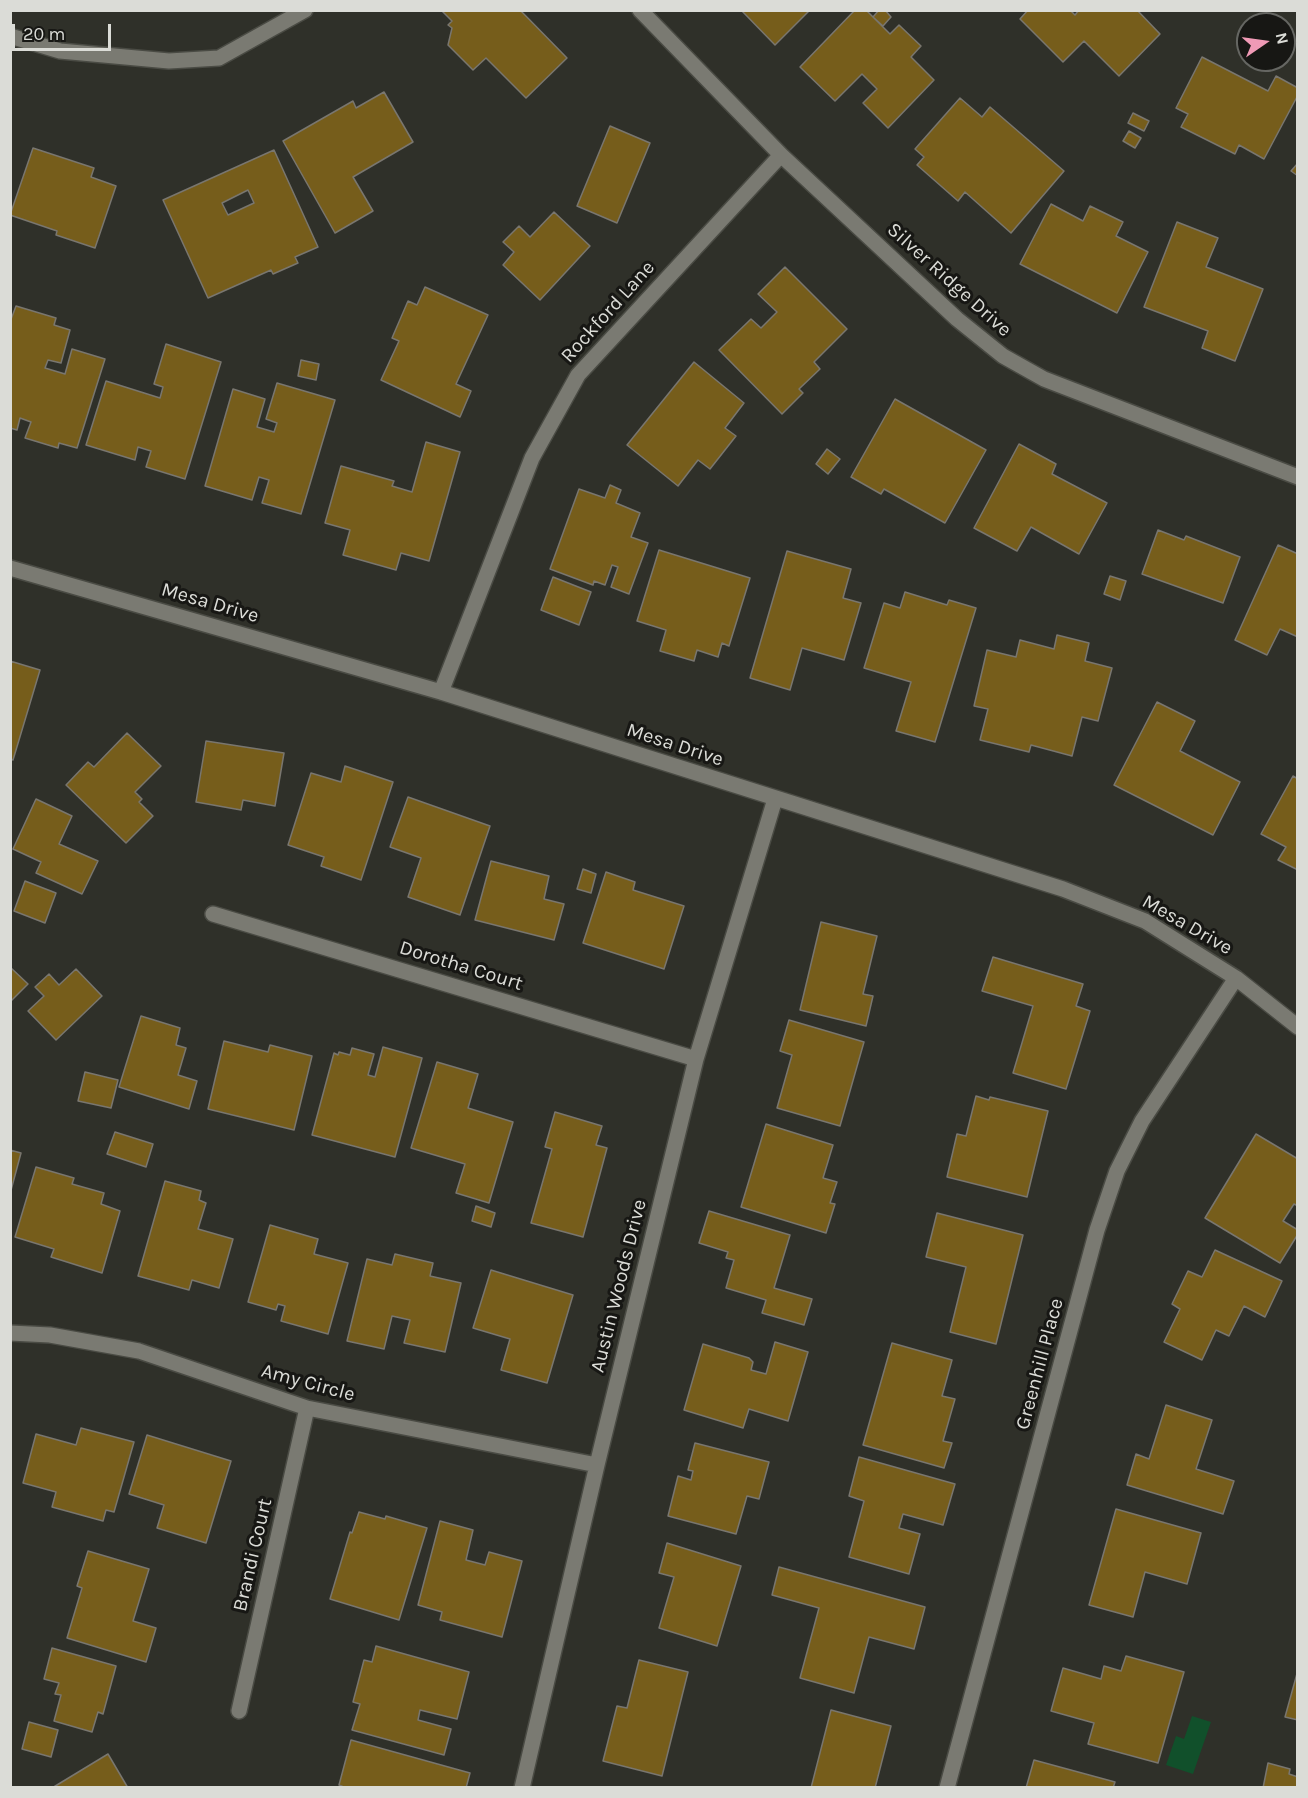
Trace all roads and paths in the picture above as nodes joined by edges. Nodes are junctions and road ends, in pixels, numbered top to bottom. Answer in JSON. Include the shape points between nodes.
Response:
{"nodes":[{"id":1,"x":304,"y":10,"type":"edge"},
{"id":2,"x":640,"y":10,"type":"edge"},
{"id":3,"x":10,"y":36,"type":"edge"},
{"id":4,"x":781,"y":155,"type":"junction"},
{"id":5,"x":1298,"y":477,"type":"edge"},
{"id":6,"x":10,"y":568,"type":"edge"},
{"id":7,"x":441,"y":692,"type":"junction"},
{"id":8,"x":776,"y":799,"type":"junction"},
{"id":9,"x":213,"y":914,"type":"dead end"},
{"id":10,"x":1236,"y":978,"type":"junction"},
{"id":11,"x":1298,"y":1027,"type":"edge"},
{"id":12,"x":696,"y":1059,"type":"junction"},
{"id":13,"x":10,"y":1333,"type":"edge"},
{"id":14,"x":307,"y":1408,"type":"junction"},
{"id":15,"x":597,"y":1465,"type":"junction"},
{"id":16,"x":239,"y":1711,"type":"dead end"},
{"id":17,"x":522,"y":1788,"type":"edge"},
{"id":18,"x":947,"y":1788,"type":"edge"}],
"edges":[{"from":1,"to":3,"type":"street","via":[[219,57],[209,58],[169,61],[60,51]]},
{"from":2,"to":4,"type":"street","name":"Silver Ridge Drive"},
{"from":4,"to":5,"type":"street","name":"Silver Ridge Drive","via":[[957,320],[1004,357],[1044,379]]},
{"from":4,"to":7,"type":"street","name":"Rockford Lane","via":[[578,375],[532,458]]},
{"from":6,"to":7,"type":"street","name":"Mesa Drive"},
{"from":7,"to":8,"type":"street","name":"Mesa Drive"},
{"from":8,"to":10,"type":"street","name":"Mesa Drive","via":[[1063,889],[1145,921]]},
{"from":8,"to":12,"type":"street","name":"Austin Woods Drive"},
{"from":9,"to":12,"type":"street","name":"Dorotha Court"},
{"from":10,"to":11,"type":"street","name":"Mesa Drive"},
{"from":10,"to":18,"type":"street","name":"Greenhill Place","via":[[1142,1121],[1117,1171],[1097,1230]]},
{"from":12,"to":15,"type":"street","name":"Austin Woods Drive"},
{"from":13,"to":14,"type":"street","name":"Amy Circle","via":[[50,1335],[139,1351]]},
{"from":14,"to":15,"type":"street","name":"Amy Circle"},
{"from":14,"to":16,"type":"street","name":"Brandi Court"},
{"from":15,"to":17,"type":"street","name":"Austin Woods Drive"}]}
